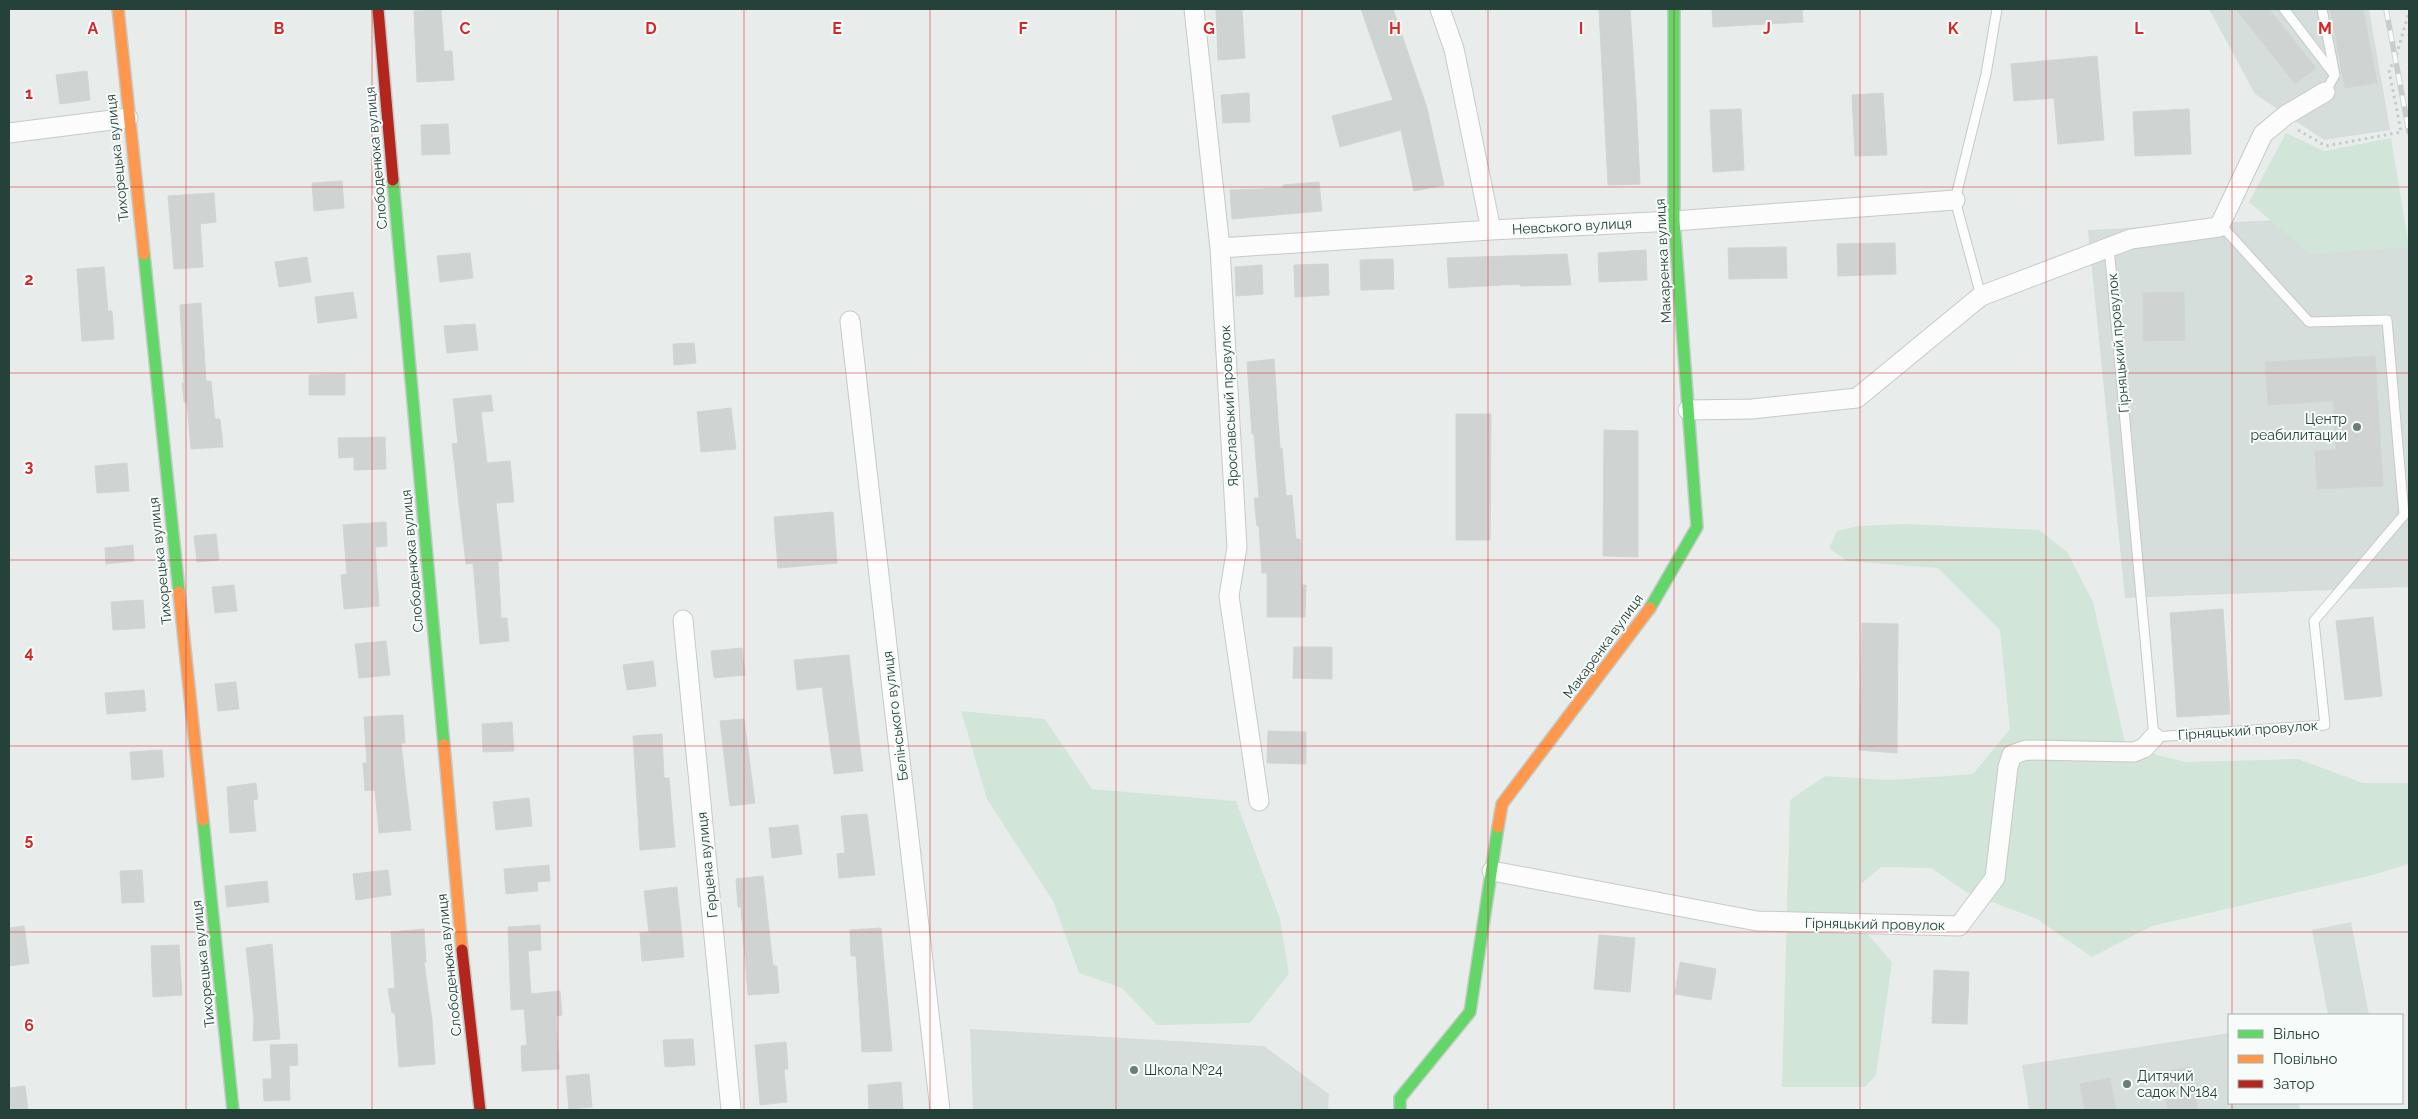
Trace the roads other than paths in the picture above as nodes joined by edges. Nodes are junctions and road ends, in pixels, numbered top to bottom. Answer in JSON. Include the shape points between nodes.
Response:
{"nodes":[{"id":1,"x":118,"y":9,"type":"edge"},
{"id":2,"x":378,"y":9,"type":"edge"},
{"id":3,"x":1194,"y":9,"type":"edge"},
{"id":4,"x":1440,"y":9,"type":"edge"},
{"id":5,"x":1674,"y":9,"type":"edge"},
{"id":6,"x":1997,"y":9,"type":"edge"},
{"id":7,"x":2284,"y":9,"type":"edge"},
{"id":8,"x":2322,"y":9,"type":"edge"},
{"id":9,"x":2335,"y":75,"type":"junction"},
{"id":10,"x":2325,"y":92,"type":"joint"},
{"id":11,"x":128,"y":118,"type":"junction"},
{"id":12,"x":9,"y":133,"type":"edge"},
{"id":13,"x":1955,"y":200,"type":"junction"},
{"id":14,"x":1674,"y":221,"type":"junction"},
{"id":15,"x":2220,"y":224,"type":"junction"},
{"id":16,"x":1491,"y":230,"type":"junction"},
{"id":17,"x":2110,"y":247,"type":"junction"},
{"id":18,"x":1220,"y":248,"type":"junction"},
{"id":19,"x":1981,"y":296,"type":"junction"},
{"id":20,"x":850,"y":321,"type":"dead end"},
{"id":21,"x":1688,"y":410,"type":"junction"},
{"id":22,"x":683,"y":620,"type":"dead end"},
{"id":23,"x":2154,"y":737,"type":"junction"},
{"id":24,"x":1259,"y":801,"type":"dead end"},
{"id":25,"x":1492,"y":870,"type":"junction"},
{"id":26,"x":233,"y":1110,"type":"edge"},
{"id":27,"x":480,"y":1110,"type":"edge"},
{"id":28,"x":731,"y":1110,"type":"edge"},
{"id":29,"x":940,"y":1110,"type":"edge"},
{"id":30,"x":1400,"y":1110,"type":"edge"}],
"edges":[{"from":1,"to":11,"type":"street","name":"Тихорецька вулиця"},
{"from":2,"to":27,"type":"street","name":"Слободенюка вулиця","via":[[463,964]]},
{"from":3,"to":18,"type":"street","name":"Ярославський провулок"},
{"from":4,"to":16,"type":"street","via":[[1454,49]]},
{"from":5,"to":14,"type":"street","name":"Макаренка вулиця"},
{"from":6,"to":13,"type":"lane","via":[[1986,74]]},
{"from":7,"to":9,"type":"lane"},
{"from":8,"to":9,"type":"lane"},
{"from":9,"to":10,"type":"lane"},
{"from":10,"to":15,"type":"street","via":[[2262,134]]},
{"from":11,"to":12,"type":"street"},
{"from":11,"to":26,"type":"street","name":"Тихорецька вулиця"},
{"from":13,"to":14,"type":"street","name":"Невського вулиця"},
{"from":13,"to":19,"type":"lane"},
{"from":14,"to":16,"type":"street","name":"Невського вулиця"},
{"from":14,"to":21,"type":"street","name":"Макаренка вулиця"},
{"from":15,"to":17,"type":"street","via":[[2219,227],[2131,239]]},
{"from":15,"to":23,"type":"lane","name":"Гірняцький провулок","via":[[2309,322],[2386,320],[2404,515],[2314,621],[2325,725]]},
{"from":16,"to":18,"type":"street","name":"Невського вулиця"},
{"from":17,"to":19,"type":"street"},
{"from":17,"to":23,"type":"lane","name":"Гірняцький провулок"},
{"from":18,"to":24,"type":"street","name":"Ярославський провулок","via":[[1237,547],[1229,596]]},
{"from":19,"to":21,"type":"street","via":[[1857,398],[1752,409]]},
{"from":20,"to":29,"type":"street","name":"Белінського вулиця"},
{"from":21,"to":25,"type":"street","name":"Макаренка вулиця","via":[[1697,527],[1647,614],[1502,804]]},
{"from":22,"to":28,"type":"street","name":"Герцена вулиця"},
{"from":23,"to":25,"type":"street","name":"Гірняцький провулок","via":[[2144,748],[2134,752],[2026,750],[2012,755],[1995,878],[1959,926],[1756,921]]},
{"from":25,"to":30,"type":"street","name":"Макаренка вулиця","via":[[1470,1012],[1400,1098]]}]}
